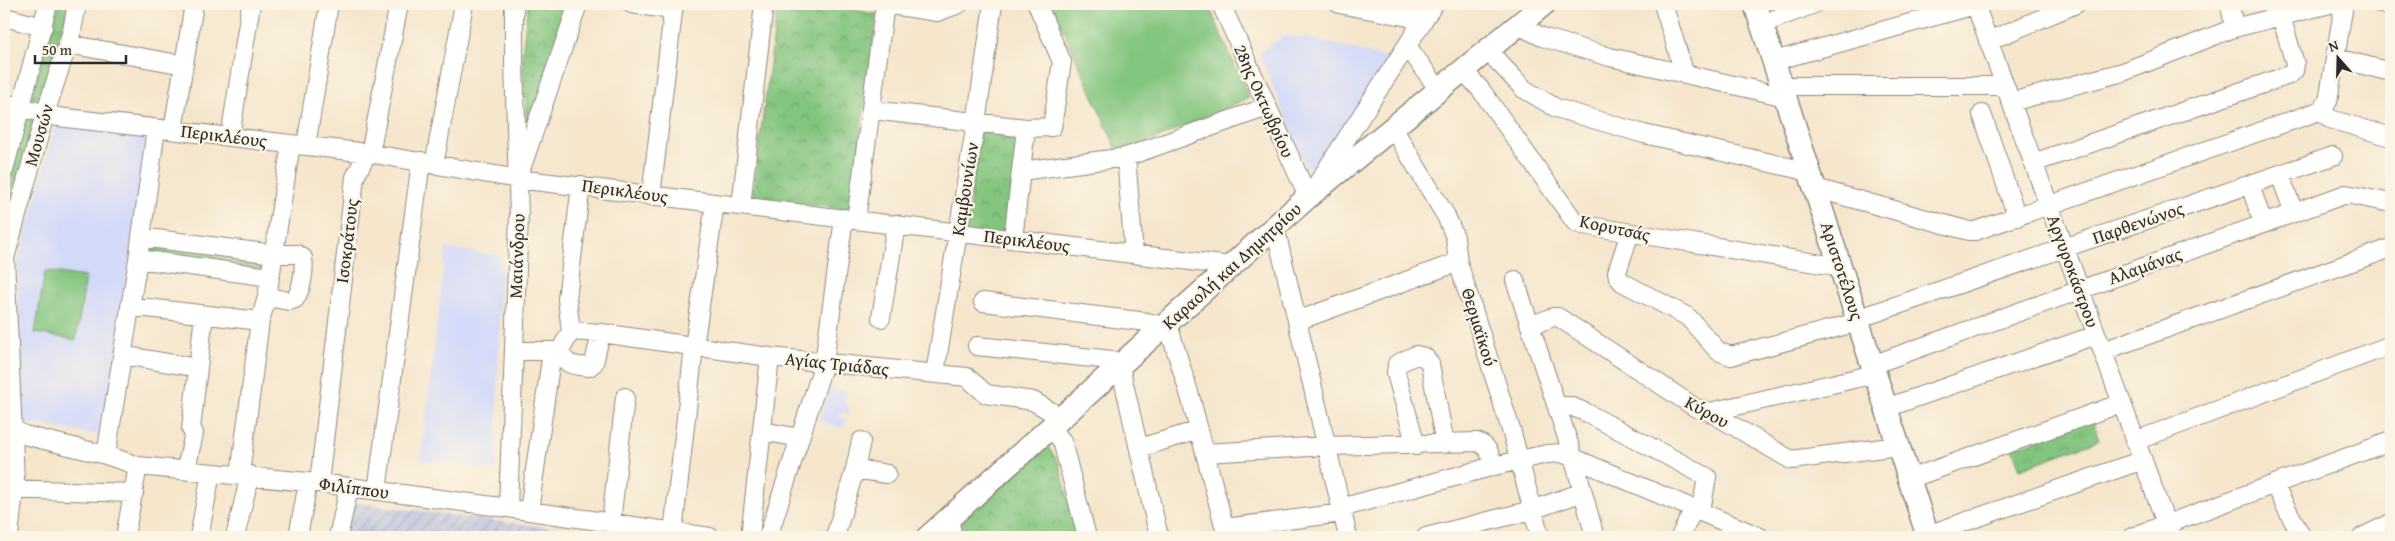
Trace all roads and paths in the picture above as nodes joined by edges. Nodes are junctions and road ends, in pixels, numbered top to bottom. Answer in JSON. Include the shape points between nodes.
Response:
{"nodes":[{"id":1,"x":48,"y":4,"type":"edge"},
{"id":2,"x":77,"y":4,"type":"edge"},
{"id":3,"x":188,"y":4,"type":"edge"},
{"id":4,"x":194,"y":4,"type":"edge"},
{"id":5,"x":250,"y":4,"type":"edge"},
{"id":6,"x":329,"y":4,"type":"edge"},
{"id":7,"x":398,"y":4,"type":"edge"},
{"id":8,"x":464,"y":4,"type":"edge"},
{"id":9,"x":514,"y":4,"type":"edge"},
{"id":10,"x":578,"y":4,"type":"edge"},
{"id":11,"x":632,"y":4,"type":"edge"},
{"id":12,"x":764,"y":4,"type":"edge"},
{"id":13,"x":885,"y":4,"type":"edge"},
{"id":14,"x":959,"y":4,"type":"edge"},
{"id":15,"x":992,"y":4,"type":"edge"},
{"id":16,"x":1037,"y":4,"type":"edge"},
{"id":17,"x":1220,"y":4,"type":"edge"},
{"id":18,"x":1339,"y":4,"type":"edge"},
{"id":19,"x":1434,"y":4,"type":"edge"},
{"id":20,"x":1544,"y":4,"type":"edge"},
{"id":21,"x":1663,"y":4,"type":"edge"},
{"id":22,"x":1814,"y":4,"type":"edge"},
{"id":23,"x":1975,"y":4,"type":"edge"},
{"id":24,"x":2076,"y":4,"type":"edge"},
{"id":25,"x":2230,"y":4,"type":"edge"},
{"id":26,"x":2330,"y":4,"type":"edge"},
{"id":27,"x":2344,"y":4,"type":"edge"},
{"id":28,"x":2381,"y":4,"type":"edge"},
{"id":29,"x":2391,"y":6,"type":"edge"},
{"id":30,"x":673,"y":7,"type":"edge"},
{"id":31,"x":2281,"y":10,"type":"edge"},
{"id":32,"x":1759,"y":14,"type":"edge"},
{"id":33,"x":4,"y":17,"type":"edge"},
{"id":34,"x":1420,"y":24,"type":"junction"},
{"id":35,"x":1518,"y":25,"type":"junction"},
{"id":36,"x":43,"y":27,"type":"junction"},
{"id":37,"x":2234,"y":28,"type":"junction"},
{"id":38,"x":1988,"y":41,"type":"junction"},
{"id":39,"x":68,"y":44,"type":"junction"},
{"id":40,"x":1408,"y":46,"type":"junction"},
{"id":41,"x":1488,"y":50,"type":"junction"},
{"id":42,"x":2336,"y":58,"type":"junction"},
{"id":43,"x":1774,"y":61,"type":"junction"},
{"id":44,"x":184,"y":65,"type":"junction"},
{"id":45,"x":1463,"y":70,"type":"junction"},
{"id":46,"x":2391,"y":72,"type":"edge"},
{"id":47,"x":1685,"y":75,"type":"junction"},
{"id":48,"x":1439,"y":90,"type":"junction"},
{"id":49,"x":1784,"y":92,"type":"junction"},
{"id":50,"x":2008,"y":94,"type":"junction"},
{"id":51,"x":12,"y":105,"type":"edge"},
{"id":52,"x":1267,"y":107,"type":"junction"},
{"id":53,"x":872,"y":110,"type":"junction"},
{"id":54,"x":2322,"y":110,"type":"junction"},
{"id":55,"x":43,"y":114,"type":"junction"},
{"id":56,"x":1982,"y":114,"type":"dead end"},
{"id":57,"x":976,"y":123,"type":"junction"},
{"id":58,"x":1026,"y":128,"type":"junction"},
{"id":59,"x":1393,"y":128,"type":"junction"},
{"id":60,"x":165,"y":130,"type":"junction"},
{"id":61,"x":230,"y":137,"type":"junction"},
{"id":62,"x":2391,"y":137,"type":"edge"},
{"id":63,"x":298,"y":145,"type":"junction"},
{"id":64,"x":368,"y":153,"type":"junction"},
{"id":65,"x":2334,"y":156,"type":"dead end"},
{"id":66,"x":1126,"y":157,"type":"junction"},
{"id":67,"x":428,"y":163,"type":"junction"},
{"id":68,"x":2033,"y":163,"type":"junction"},
{"id":69,"x":4,"y":170,"type":"edge"},
{"id":70,"x":1020,"y":171,"type":"junction"},
{"id":71,"x":2280,"y":175,"type":"junction"},
{"id":72,"x":518,"y":179,"type":"junction"},
{"id":73,"x":1812,"y":180,"type":"junction"},
{"id":74,"x":581,"y":185,"type":"junction"},
{"id":75,"x":2250,"y":185,"type":"junction"},
{"id":76,"x":651,"y":196,"type":"junction"},
{"id":77,"x":1308,"y":198,"type":"junction"},
{"id":78,"x":715,"y":203,"type":"junction"},
{"id":79,"x":2391,"y":203,"type":"edge"},
{"id":80,"x":741,"y":206,"type":"junction"},
{"id":81,"x":2049,"y":206,"type":"junction"},
{"id":82,"x":2294,"y":213,"type":"junction"},
{"id":83,"x":2017,"y":217,"type":"junction"},
{"id":84,"x":850,"y":219,"type":"junction"},
{"id":85,"x":2264,"y":223,"type":"junction"},
{"id":86,"x":896,"y":224,"type":"junction"},
{"id":87,"x":1275,"y":227,"type":"junction"},
{"id":88,"x":958,"y":232,"type":"junction"},
{"id":89,"x":1630,"y":233,"type":"junction"},
{"id":90,"x":141,"y":237,"type":"junction"},
{"id":91,"x":1013,"y":239,"type":"junction"},
{"id":92,"x":2064,"y":248,"type":"junction"},
{"id":93,"x":2391,"y":248,"type":"edge"},
{"id":94,"x":274,"y":254,"type":"junction"},
{"id":95,"x":1134,"y":254,"type":"junction"},
{"id":96,"x":138,"y":259,"type":"junction"},
{"id":97,"x":1458,"y":262,"type":"junction"},
{"id":98,"x":1231,"y":266,"type":"junction"},
{"id":99,"x":1841,"y":267,"type":"junction"},
{"id":100,"x":270,"y":277,"type":"junction"},
{"id":101,"x":1516,"y":280,"type":"dead end"},
{"id":102,"x":2080,"y":290,"type":"junction"},
{"id":103,"x":267,"y":297,"type":"junction"},
{"id":104,"x":983,"y":302,"type":"dead end"},
{"id":105,"x":130,"y":306,"type":"junction"},
{"id":106,"x":204,"y":315,"type":"junction"},
{"id":107,"x":881,"y":318,"type":"dead end"},
{"id":108,"x":1858,"y":320,"type":"junction"},
{"id":109,"x":260,"y":321,"type":"junction"},
{"id":110,"x":1297,"y":321,"type":"junction"},
{"id":111,"x":1164,"y":326,"type":"junction"},
{"id":112,"x":1530,"y":326,"type":"junction"},
{"id":113,"x":571,"y":331,"type":"junction"},
{"id":114,"x":602,"y":333,"type":"junction"},
{"id":115,"x":2099,"y":343,"type":"junction"},
{"id":116,"x":2391,"y":344,"type":"edge"},
{"id":117,"x":977,"y":346,"type":"dead end"},
{"id":118,"x":694,"y":348,"type":"junction"},
{"id":119,"x":514,"y":351,"type":"junction"},
{"id":120,"x":556,"y":352,"type":"junction"},
{"id":121,"x":122,"y":355,"type":"junction"},
{"id":122,"x":770,"y":357,"type":"junction"},
{"id":123,"x":824,"y":363,"type":"junction"},
{"id":124,"x":1120,"y":366,"type":"junction"},
{"id":125,"x":198,"y":368,"type":"junction"},
{"id":126,"x":1874,"y":369,"type":"junction"},
{"id":127,"x":935,"y":373,"type":"junction"},
{"id":128,"x":625,"y":397,"type":"dead end"},
{"id":129,"x":2122,"y":403,"type":"junction"},
{"id":130,"x":1557,"y":406,"type":"junction"},
{"id":131,"x":1886,"y":408,"type":"junction"},
{"id":132,"x":1710,"y":412,"type":"junction"},
{"id":133,"x":1057,"y":423,"type":"junction"},
{"id":134,"x":8,"y":427,"type":"edge"},
{"id":135,"x":1199,"y":430,"type":"junction"},
{"id":136,"x":762,"y":431,"type":"junction"},
{"id":137,"x":800,"y":438,"type":"junction"},
{"id":138,"x":861,"y":441,"type":"dead end"},
{"id":139,"x":2136,"y":441,"type":"junction"},
{"id":140,"x":2391,"y":441,"type":"edge"},
{"id":141,"x":1445,"y":444,"type":"junction"},
{"id":142,"x":1327,"y":446,"type":"junction"},
{"id":143,"x":1416,"y":446,"type":"junction"},
{"id":144,"x":1898,"y":446,"type":"junction"},
{"id":145,"x":1139,"y":448,"type":"junction"},
{"id":146,"x":1206,"y":453,"type":"junction"},
{"id":147,"x":106,"y":455,"type":"junction"},
{"id":148,"x":1573,"y":456,"type":"junction"},
{"id":149,"x":1519,"y":460,"type":"junction"},
{"id":150,"x":2143,"y":460,"type":"junction"},
{"id":151,"x":138,"y":466,"type":"junction"},
{"id":152,"x":1494,"y":466,"type":"junction"},
{"id":153,"x":186,"y":469,"type":"junction"},
{"id":154,"x":855,"y":469,"type":"junction"},
{"id":155,"x":211,"y":473,"type":"junction"},
{"id":156,"x":887,"y":474,"type":"dead end"},
{"id":157,"x":245,"y":475,"type":"junction"},
{"id":158,"x":1910,"y":479,"type":"junction"},
{"id":159,"x":314,"y":483,"type":"junction"},
{"id":160,"x":2274,"y":485,"type":"junction"},
{"id":161,"x":9,"y":488,"type":"edge"},
{"id":162,"x":349,"y":488,"type":"junction"},
{"id":163,"x":377,"y":491,"type":"junction"},
{"id":164,"x":1583,"y":492,"type":"junction"},
{"id":165,"x":134,"y":493,"type":"junction"},
{"id":166,"x":508,"y":508,"type":"junction"},
{"id":167,"x":1696,"y":509,"type":"junction"},
{"id":168,"x":1342,"y":510,"type":"junction"},
{"id":169,"x":1532,"y":510,"type":"junction"},
{"id":170,"x":529,"y":511,"type":"junction"},
{"id":171,"x":611,"y":523,"type":"junction"},
{"id":172,"x":2391,"y":523,"type":"edge"},
{"id":173,"x":951,"y":528,"type":"edge"},
{"id":174,"x":2169,"y":531,"type":"edge"},
{"id":175,"x":673,"y":532,"type":"junction"},
{"id":176,"x":1226,"y":533,"type":"edge"},
{"id":177,"x":1928,"y":536,"type":"edge"},
{"id":178,"x":10,"y":537,"type":"edge"},
{"id":179,"x":125,"y":537,"type":"edge"},
{"id":180,"x":199,"y":537,"type":"edge"},
{"id":181,"x":236,"y":537,"type":"edge"},
{"id":182,"x":298,"y":537,"type":"edge"},
{"id":183,"x":338,"y":537,"type":"edge"},
{"id":184,"x":710,"y":537,"type":"edge"},
{"id":185,"x":750,"y":537,"type":"edge"},
{"id":186,"x":768,"y":537,"type":"edge"},
{"id":187,"x":835,"y":537,"type":"edge"},
{"id":188,"x":928,"y":537,"type":"edge"},
{"id":189,"x":1087,"y":537,"type":"edge"},
{"id":190,"x":1159,"y":537,"type":"edge"},
{"id":191,"x":1348,"y":537,"type":"edge"},
{"id":192,"x":1426,"y":537,"type":"edge"},
{"id":193,"x":1540,"y":537,"type":"edge"},
{"id":194,"x":1595,"y":537,"type":"edge"},
{"id":195,"x":1680,"y":537,"type":"edge"},
{"id":196,"x":1760,"y":537,"type":"edge"},
{"id":197,"x":2132,"y":537,"type":"edge"},
{"id":198,"x":2302,"y":537,"type":"edge"},
{"id":199,"x":2362,"y":537,"type":"edge"}],
"edges":[{"from":1,"to":36,"type":"street"},
{"from":2,"to":39,"type":"street","name":"Μουσών"},
{"from":3,"to":4,"type":"street"},
{"from":4,"to":44,"type":"street"},
{"from":5,"to":61,"type":"street"},
{"from":6,"to":63,"type":"street"},
{"from":7,"to":64,"type":"street","name":"Ισοκράτους"},
{"from":8,"to":67,"type":"street"},
{"from":9,"to":72,"type":"street","name":"Μαιάνδρου"},
{"from":10,"to":72,"type":"street"},
{"from":11,"to":30,"type":"street"},
{"from":12,"to":80,"type":"street"},
{"from":13,"to":14,"type":"street","via":[[937,12]]},
{"from":13,"to":53,"type":"street"},
{"from":15,"to":57,"type":"street","name":"Καμβουνίων"},
{"from":16,"to":58,"type":"street","via":[[1062,62],[1052,127]]},
{"from":17,"to":52,"type":"street","name":"28ης Οκτωβρίου"},
{"from":18,"to":34,"type":"street","via":[[1410,17]]},
{"from":19,"to":34,"type":"street"},
{"from":20,"to":35,"type":"main road","name":"Καραολή και Δημητρίου"},
{"from":21,"to":47,"type":"street"},
{"from":22,"to":32,"type":"street"},
{"from":23,"to":38,"type":"street","name":"Αργυροκάστρου"},
{"from":23,"to":43,"type":"street"},
{"from":24,"to":38,"type":"street"},
{"from":25,"to":37,"type":"street"},
{"from":26,"to":31,"type":"street"},
{"from":27,"to":42,"type":"street"},
{"from":28,"to":29,"type":"street"},
{"from":30,"to":76,"type":"street"},
{"from":31,"to":37,"type":"street"},
{"from":31,"to":68,"type":"street","via":[[2295,64],[2289,75]]},
{"from":32,"to":43,"type":"main road","name":"Αριστοτέλους"},
{"from":33,"to":36,"type":"street"},
{"from":34,"to":40,"type":"street"},
{"from":35,"to":41,"type":"main road","name":"Καραολή και Δημητρίου"},
{"from":35,"to":47,"type":"street","via":[[1552,40]]},
{"from":36,"to":51,"type":"street"},
{"from":37,"to":50,"type":"street","via":[[2123,72]]},
{"from":38,"to":50,"type":"street","name":"Αργυροκάστρου"},
{"from":39,"to":44,"type":"street"},
{"from":39,"to":55,"type":"street","name":"Μουσών"},
{"from":40,"to":48,"type":"street"},
{"from":40,"to":77,"type":"street"},
{"from":41,"to":45,"type":"main road","name":"Καραολή και Δημητρίου"},
{"from":41,"to":73,"type":"street","via":[[1524,89],[1556,108]]},
{"from":42,"to":46,"type":"street"},
{"from":42,"to":54,"type":"street","via":[[2328,101]]},
{"from":43,"to":49,"type":"main road","name":"Αριστοτέλους"},
{"from":44,"to":60,"type":"street"},
{"from":45,"to":48,"type":"main road","name":"Καραολή και Δημητρίου"},
{"from":45,"to":89,"type":"street","name":"Κορυτσάς","via":[[1481,90],[1572,220]]},
{"from":47,"to":49,"type":"street"},
{"from":48,"to":59,"type":"main road","name":"Καραολή και Δημητρίου"},
{"from":49,"to":50,"type":"street"},
{"from":49,"to":73,"type":"main road","name":"Αριστοτέλους"},
{"from":50,"to":68,"type":"street","name":"Αργυροκάστρου"},
{"from":51,"to":55,"type":"street","name":"Περικλέους"},
{"from":51,"to":69,"type":"street"},
{"from":52,"to":66,"type":"street"},
{"from":52,"to":77,"type":"street","name":"28ης Οκτωβρίου"},
{"from":53,"to":57,"type":"street"},
{"from":53,"to":84,"type":"street"},
{"from":54,"to":62,"type":"street","via":[[2330,120]]},
{"from":54,"to":81,"type":"street"},
{"from":55,"to":60,"type":"street","name":"Περικλέους"},
{"from":55,"to":134,"type":"street","name":"Μουσών","via":[[5,258]]},
{"from":56,"to":83,"type":"street"},
{"from":57,"to":58,"type":"street"},
{"from":57,"to":88,"type":"street","name":"Καμβουνίων"},
{"from":58,"to":70,"type":"street"},
{"from":59,"to":77,"type":"main road","name":"Καραολή και Δημητρίου"},
{"from":59,"to":97,"type":"street","name":"Θερμαϊκού","via":[[1446,216],[1455,237]]},
{"from":60,"to":61,"type":"street","name":"Περικλέους"},
{"from":60,"to":90,"type":"street"},
{"from":61,"to":63,"type":"street","name":"Περικλέους"},
{"from":63,"to":64,"type":"street","name":"Περικλέους"},
{"from":63,"to":94,"type":"street"},
{"from":64,"to":67,"type":"street","name":"Περικλέους"},
{"from":64,"to":159,"type":"street","name":"Ισοκράτους","via":[[355,176]]},
{"from":65,"to":71,"type":"street","name":"Παρθενώνος"},
{"from":66,"to":70,"type":"street"},
{"from":66,"to":95,"type":"street"},
{"from":67,"to":72,"type":"street","name":"Περικλέους"},
{"from":67,"to":163,"type":"street"},
{"from":68,"to":81,"type":"street","name":"Αργυροκάστρου"},
{"from":70,"to":91,"type":"street"},
{"from":71,"to":75,"type":"street","name":"Παρθενώνος"},
{"from":71,"to":82,"type":"street"},
{"from":72,"to":74,"type":"street","name":"Περικλέους"},
{"from":72,"to":119,"type":"street","name":"Μαιάνδρου"},
{"from":73,"to":83,"type":"street","via":[[1969,231]]},
{"from":73,"to":99,"type":"main road","name":"Αριστοτέλους"},
{"from":74,"to":76,"type":"street","name":"Περικλέους"},
{"from":74,"to":113,"type":"street","via":[[567,299]]},
{"from":75,"to":85,"type":"street"},
{"from":75,"to":92,"type":"street","name":"Παρθενώνος"},
{"from":76,"to":78,"type":"street","name":"Περικλέους"},
{"from":77,"to":87,"type":"main road","name":"Καραολή και Δημητρίου"},
{"from":78,"to":80,"type":"street","name":"Περικλέους"},
{"from":78,"to":118,"type":"street"},
{"from":79,"to":82,"type":"street","name":"Αλαμάνας","via":[[2346,194]]},
{"from":80,"to":84,"type":"street","name":"Περικλέους"},
{"from":81,"to":83,"type":"street"},
{"from":81,"to":92,"type":"street","name":"Αργυροκάστρου"},
{"from":82,"to":85,"type":"street","name":"Αλαμάνας"},
{"from":84,"to":86,"type":"street","name":"Περικλέους"},
{"from":84,"to":123,"type":"street"},
{"from":85,"to":102,"type":"street","name":"Αλαμάνας"},
{"from":86,"to":88,"type":"street","name":"Περικλέους"},
{"from":86,"to":107,"type":"street"},
{"from":87,"to":98,"type":"main road","name":"Καραολή και Δημητρίου"},
{"from":87,"to":110,"type":"street"},
{"from":88,"to":91,"type":"street","name":"Περικλέους"},
{"from":88,"to":127,"type":"street","name":"Καμβουνίων"},
{"from":89,"to":99,"type":"street","name":"Κορυτσάς"},
{"from":89,"to":108,"type":"street","name":"Παρθενώνος","via":[[1618,277],[1688,317],[1724,355],[1731,356]]},
{"from":90,"to":94,"type":"street"},
{"from":90,"to":96,"type":"street"},
{"from":91,"to":95,"type":"street","name":"Περικλέους"},
{"from":92,"to":102,"type":"street","name":"Αργυροκάστρου"},
{"from":92,"to":108,"type":"street","name":"Παρθενώνος"},
{"from":93,"to":115,"type":"street"},
{"from":94,"to":100,"type":"street"},
{"from":94,"to":103,"type":"street","via":[[297,254],[303,258],[304,264],[296,299]]},
{"from":95,"to":98,"type":"street","name":"Περικλέους"},
{"from":96,"to":100,"type":"street"},
{"from":96,"to":105,"type":"street"},
{"from":97,"to":110,"type":"street"},
{"from":97,"to":149,"type":"street","name":"Θερμαϊκού"},
{"from":98,"to":111,"type":"main road","name":"Καραολή και Δημητρίου"},
{"from":99,"to":108,"type":"main road","name":"Αριστοτέλους"},
{"from":100,"to":103,"type":"street"},
{"from":101,"to":112,"type":"street"},
{"from":102,"to":115,"type":"street","name":"Αργυροκάστρου"},
{"from":102,"to":126,"type":"street","name":"Αλαμάνας"},
{"from":103,"to":109,"type":"street"},
{"from":104,"to":111,"type":"street"},
{"from":105,"to":106,"type":"street"},
{"from":105,"to":121,"type":"street"},
{"from":106,"to":109,"type":"street"},
{"from":106,"to":125,"type":"street"},
{"from":108,"to":126,"type":"main road","name":"Αριστοτέλους"},
{"from":109,"to":157,"type":"street"},
{"from":110,"to":142,"type":"street"},
{"from":111,"to":124,"type":"main road","name":"Καραολή και Δημητρίου"},
{"from":111,"to":135,"type":"street","via":[[1170,330],[1175,343]]},
{"from":112,"to":130,"type":"street"},
{"from":112,"to":132,"type":"street","name":"Κύρου","via":[[1558,318],[1696,408]]},
{"from":113,"to":114,"type":"street"},
{"from":113,"to":120,"type":"street"},
{"from":114,"to":118,"type":"street","name":"Αγίας Τριάδας"},
{"from":114,"to":120,"type":"street","via":[[594,363],[589,367],[569,365]]},
{"from":115,"to":129,"type":"street","name":"Αργυροκάστρου"},
{"from":115,"to":131,"type":"street"},
{"from":116,"to":139,"type":"street"},
{"from":117,"to":124,"type":"street","via":[[1112,360]]},
{"from":118,"to":122,"type":"street","name":"Αγίας Τριάδας"},
{"from":118,"to":175,"type":"street"},
{"from":119,"to":120,"type":"street"},
{"from":119,"to":166,"type":"street","name":"Μαιάνδρου"},
{"from":120,"to":170,"type":"street"},
{"from":121,"to":125,"type":"street"},
{"from":121,"to":147,"type":"street"},
{"from":122,"to":123,"type":"street","name":"Αγίας Τριάδας"},
{"from":122,"to":136,"type":"street"},
{"from":123,"to":127,"type":"street","name":"Αγίας Τριάδας"},
{"from":123,"to":137,"type":"street"},
{"from":124,"to":133,"type":"main road","name":"Καραολή και Δημητρίου"},
{"from":124,"to":145,"type":"street"},
{"from":125,"to":153,"type":"street","via":[[191,429],[194,433]]},
{"from":126,"to":131,"type":"main road","name":"Αριστοτέλους"},
{"from":126,"to":132,"type":"street","name":"Αλαμάνας"},
{"from":127,"to":133,"type":"street","name":"Αγίας Τριάδας","via":[[967,377],[986,394],[1033,401]]},
{"from":128,"to":171,"type":"street"},
{"from":129,"to":139,"type":"street","name":"Αργυροκάστρου"},
{"from":129,"to":158,"type":"street"},
{"from":130,"to":148,"type":"street"},
{"from":130,"to":167,"type":"street","via":[[1570,406],[1585,412],[1707,477],[1702,500]]},
{"from":131,"to":144,"type":"main road","name":"Αριστοτέλους"},
{"from":132,"to":144,"type":"street","name":"Κύρου","via":[[1791,460]]},
{"from":133,"to":173,"type":"main road","name":"Καραολή και Δημητρίου"},
{"from":133,"to":189,"type":"street"},
{"from":134,"to":147,"type":"street","name":"Φιλίππου","via":[[24,435]]},
{"from":134,"to":161,"type":"street","name":"Μουσών"},
{"from":135,"to":145,"type":"street"},
{"from":135,"to":146,"type":"street"},
{"from":136,"to":137,"type":"street"},
{"from":136,"to":185,"type":"street"},
{"from":137,"to":186,"type":"street"},
{"from":138,"to":154,"type":"street"},
{"from":139,"to":150,"type":"street","name":"Αργυροκάστρου"},
{"from":140,"to":160,"type":"street"},
{"from":141,"to":143,"type":"street"},
{"from":141,"to":143,"type":"street","via":[[1430,364],[1425,357],[1416,355],[1397,364],[1396,373]]},
{"from":141,"to":152,"type":"street","via":[[1484,444]]},
{"from":142,"to":143,"type":"street"},
{"from":142,"to":146,"type":"street"},
{"from":142,"to":168,"type":"street"},
{"from":144,"to":158,"type":"main road","name":"Αριστοτέλους"},
{"from":145,"to":190,"type":"street"},
{"from":146,"to":176,"type":"street"},
{"from":147,"to":151,"type":"street","name":"Φιλίππου"},
{"from":148,"to":149,"type":"street","via":[[1558,453]]},
{"from":148,"to":164,"type":"street"},
{"from":148,"to":167,"type":"street"},
{"from":149,"to":152,"type":"street"},
{"from":149,"to":169,"type":"street","name":"Θερμαϊκού"},
{"from":150,"to":174,"type":"street","name":"Αργυροκάστρου"},
{"from":150,"to":177,"type":"street"},
{"from":151,"to":153,"type":"street","name":"Φιλίππου"},
{"from":151,"to":165,"type":"street"},
{"from":152,"to":168,"type":"street"},
{"from":153,"to":155,"type":"street","name":"Φιλίππου"},
{"from":154,"to":156,"type":"street"},
{"from":154,"to":187,"type":"street"},
{"from":155,"to":157,"type":"street","name":"Φιλίππου"},
{"from":155,"to":180,"type":"street"},
{"from":157,"to":159,"type":"street","name":"Φιλίππου"},
{"from":157,"to":181,"type":"street"},
{"from":158,"to":177,"type":"main road","name":"Αριστοτέλους"},
{"from":159,"to":162,"type":"street","name":"Φιλίππου"},
{"from":159,"to":182,"type":"street","name":"Ισοκράτους"},
{"from":160,"to":174,"type":"street"},
{"from":160,"to":198,"type":"street"},
{"from":161,"to":165,"type":"street"},
{"from":161,"to":178,"type":"street","name":"Μουσών"},
{"from":162,"to":163,"type":"street","name":"Φιλίππου"},
{"from":162,"to":183,"type":"street"},
{"from":163,"to":166,"type":"street","name":"Φιλίππου"},
{"from":164,"to":169,"type":"street"},
{"from":164,"to":194,"type":"street"},
{"from":165,"to":179,"type":"street"},
{"from":166,"to":170,"type":"street","name":"Φιλίππου"},
{"from":167,"to":195,"type":"street"},
{"from":167,"to":196,"type":"street"},
{"from":168,"to":176,"type":"street"},
{"from":168,"to":191,"type":"street"},
{"from":169,"to":192,"type":"street"},
{"from":169,"to":193,"type":"street","name":"Θερμαϊκού"},
{"from":170,"to":171,"type":"street","name":"Φιλίππου"},
{"from":171,"to":175,"type":"street","name":"Φιλίππου"},
{"from":172,"to":199,"type":"street"},
{"from":173,"to":188,"type":"main road","name":"Καραολή και Δημητρίου"},
{"from":174,"to":197,"type":"street"},
{"from":175,"to":184,"type":"street","name":"Φιλίππου"}]}
